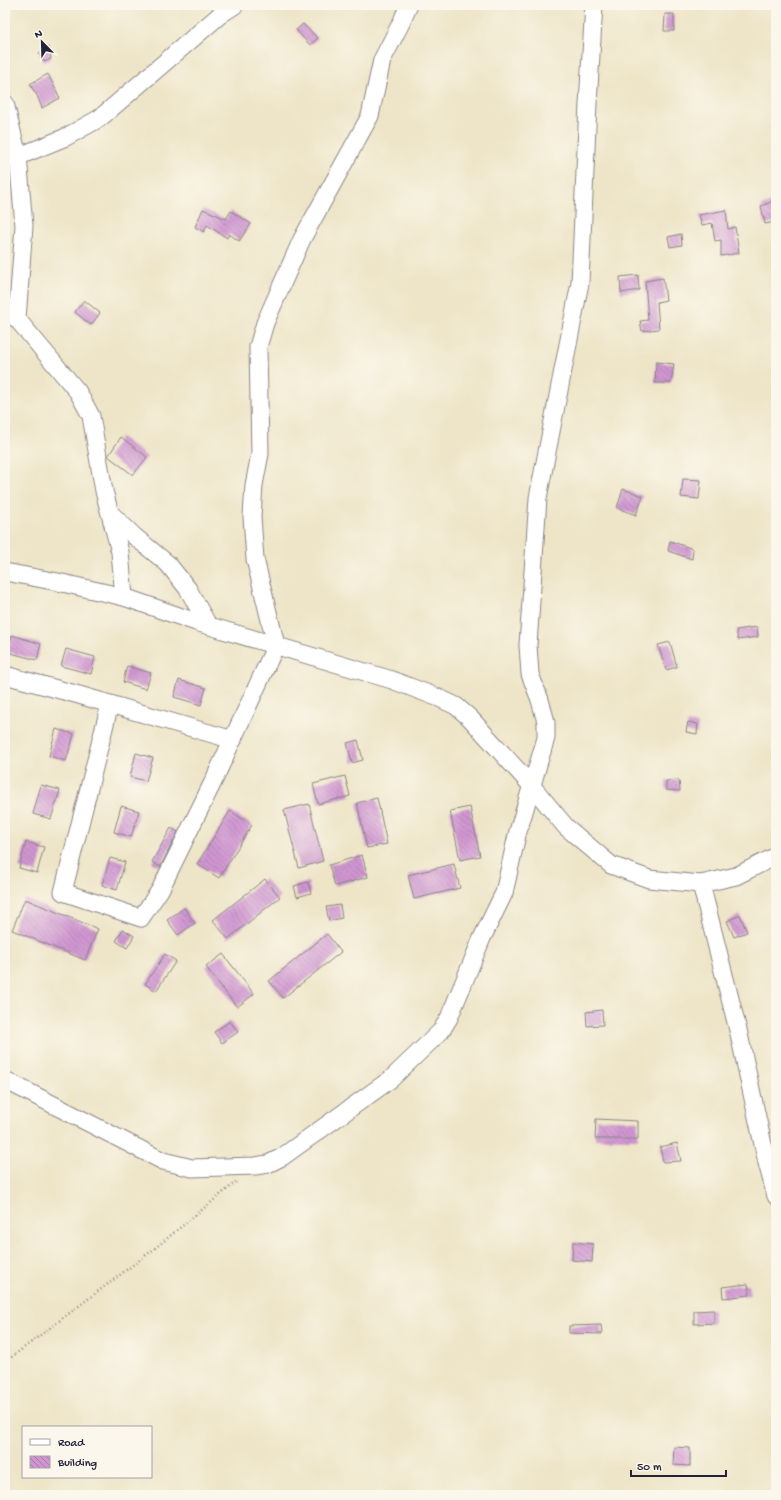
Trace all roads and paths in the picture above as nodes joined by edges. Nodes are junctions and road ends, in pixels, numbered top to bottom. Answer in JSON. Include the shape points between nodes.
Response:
{"nodes":[{"id":1,"x":235,"y":5,"type":"edge"},
{"id":2,"x":409,"y":5,"type":"edge"},
{"id":3,"x":594,"y":5,"type":"edge"},
{"id":4,"x":5,"y":103,"type":"edge"},
{"id":5,"x":12,"y":157,"type":"edge"},
{"id":6,"x":11,"y":314,"type":"edge"},
{"id":7,"x":110,"y":513,"type":"junction"},
{"id":8,"x":5,"y":572,"type":"edge"},
{"id":9,"x":124,"y":597,"type":"junction"},
{"id":10,"x":208,"y":625,"type":"junction"},
{"id":11,"x":276,"y":645,"type":"junction"},
{"id":12,"x":5,"y":675,"type":"edge"},
{"id":13,"x":110,"y":704,"type":"junction"},
{"id":14,"x":232,"y":740,"type":"junction"},
{"id":15,"x":531,"y":784,"type":"junction"},
{"id":16,"x":776,"y":856,"type":"edge"},
{"id":17,"x":701,"y":884,"type":"junction"},
{"id":18,"x":5,"y":1080,"type":"edge"},
{"id":19,"x":237,"y":1181,"type":"dead end"},
{"id":20,"x":776,"y":1196,"type":"edge"},
{"id":21,"x":5,"y":1362,"type":"edge"}],
"edges":[{"from":1,"to":5,"type":"street","via":[[221,14],[100,118],[66,137]]},
{"from":2,"to":11,"type":"street","via":[[382,60],[370,116],[302,239],[258,347],[260,454],[252,517],[255,559]]},
{"from":3,"to":15,"type":"street","via":[[580,282],[538,498],[528,645],[530,674],[546,722],[546,738]]},
{"from":4,"to":5,"type":"street"},
{"from":5,"to":6,"type":"street","via":[[24,226]]},
{"from":6,"to":7,"type":"street","via":[[78,392],[91,416]]},
{"from":7,"to":9,"type":"street","via":[[120,552]]},
{"from":7,"to":10,"type":"street","via":[[168,564],[188,589]]},
{"from":8,"to":9,"type":"street"},
{"from":9,"to":10,"type":"street"},
{"from":10,"to":11,"type":"street"},
{"from":11,"to":14,"type":"street"},
{"from":11,"to":15,"type":"street","via":[[392,680],[456,706]]},
{"from":12,"to":13,"type":"street"},
{"from":13,"to":14,"type":"street"},
{"from":13,"to":14,"type":"street","via":[[63,892],[141,918],[160,890]]},
{"from":15,"to":17,"type":"street","via":[[566,827],[610,865],[649,879]]},
{"from":15,"to":18,"type":"street","via":[[504,893],[442,1031],[391,1079],[282,1157],[268,1164],[255,1166],[192,1168],[163,1161]]},
{"from":16,"to":17,"type":"street","via":[[736,876]]},
{"from":17,"to":20,"type":"street"},
{"from":19,"to":21,"type":"path","via":[[154,1249]]}]}
